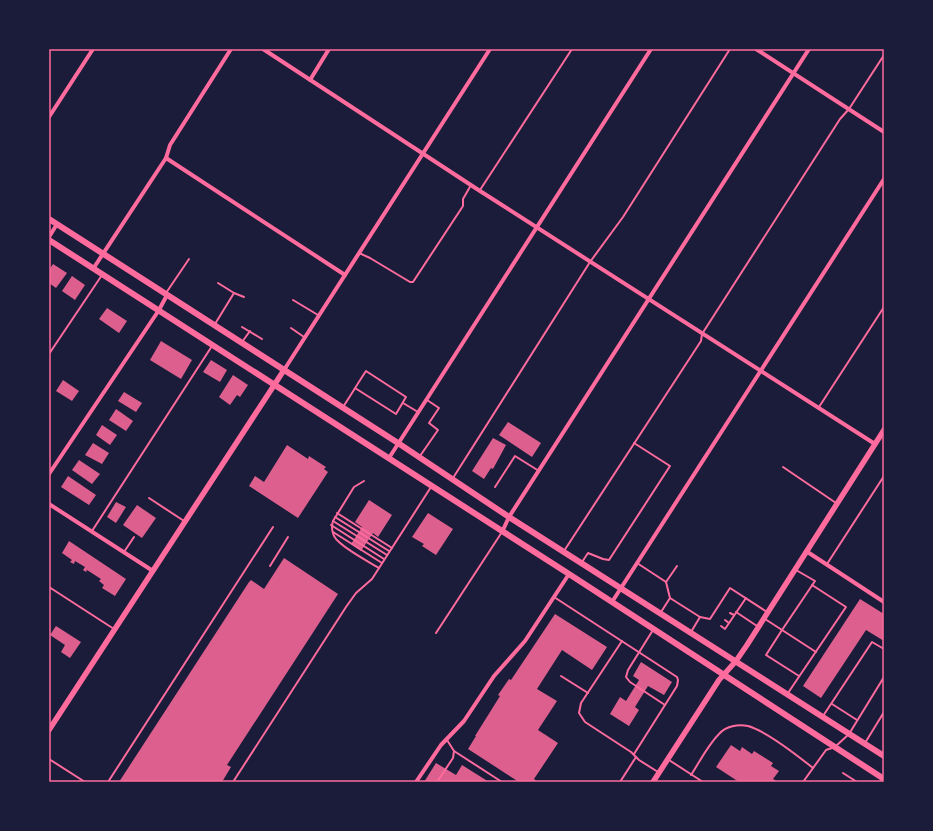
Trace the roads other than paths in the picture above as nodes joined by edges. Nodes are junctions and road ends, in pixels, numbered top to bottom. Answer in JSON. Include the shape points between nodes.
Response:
{"nodes":[{"id":1,"x":93,"y":49,"type":"edge"},
{"id":2,"x":231,"y":49,"type":"edge"},
{"id":3,"x":263,"y":49,"type":"edge"},
{"id":4,"x":329,"y":49,"type":"edge"},
{"id":5,"x":490,"y":49,"type":"edge"},
{"id":6,"x":572,"y":49,"type":"edge"},
{"id":7,"x":650,"y":49,"type":"edge"},
{"id":8,"x":730,"y":49,"type":"edge"},
{"id":9,"x":756,"y":49,"type":"edge"},
{"id":10,"x":809,"y":49,"type":"edge"},
{"id":11,"x":884,"y":55,"type":"edge"},
{"id":12,"x":793,"y":73,"type":"junction"},
{"id":13,"x":310,"y":80,"type":"junction"},
{"id":14,"x":849,"y":109,"type":"junction"},
{"id":15,"x":49,"y":118,"type":"edge"},
{"id":16,"x":884,"y":132,"type":"edge"},
{"id":17,"x":422,"y":154,"type":"junction"},
{"id":18,"x":166,"y":158,"type":"junction"},
{"id":19,"x":884,"y":179,"type":"edge"},
{"id":20,"x":471,"y":185,"type":"junction"},
{"id":21,"x":480,"y":191,"type":"junction"},
{"id":22,"x":49,"y":219,"type":"edge"},
{"id":23,"x":57,"y":224,"type":"junction"},
{"id":24,"x":536,"y":227,"type":"junction"},
{"id":25,"x":49,"y":237,"type":"edge"},
{"id":26,"x":49,"y":240,"type":"edge"},
{"id":27,"x":359,"y":253,"type":"junction"},
{"id":28,"x":103,"y":254,"type":"junction"},
{"id":29,"x":189,"y":259,"type":"dead end"},
{"id":30,"x":590,"y":262,"type":"junction"},
{"id":31,"x":93,"y":269,"type":"junction"},
{"id":32,"x":102,"y":274,"type":"junction"},
{"id":33,"x":345,"y":275,"type":"junction"},
{"id":34,"x":218,"y":283,"type":"dead end"},
{"id":35,"x":234,"y":293,"type":"junction"},
{"id":36,"x":167,"y":295,"type":"junction"},
{"id":37,"x":244,"y":297,"type":"dead end"},
{"id":38,"x":648,"y":299,"type":"junction"},
{"id":39,"x":293,"y":300,"type":"dead end"},
{"id":40,"x":884,"y":307,"type":"edge"},
{"id":41,"x":158,"y":310,"type":"junction"},
{"id":42,"x":319,"y":316,"type":"junction"},
{"id":43,"x":215,"y":326,"type":"junction"},
{"id":44,"x":242,"y":327,"type":"dead end"},
{"id":45,"x":291,"y":328,"type":"dead end"},
{"id":46,"x":250,"y":331,"type":"junction"},
{"id":47,"x":702,"y":334,"type":"junction"},
{"id":48,"x":305,"y":337,"type":"junction"},
{"id":49,"x":262,"y":339,"type":"dead end"},
{"id":50,"x":242,"y":343,"type":"junction"},
{"id":51,"x":213,"y":345,"type":"junction"},
{"id":52,"x":49,"y":354,"type":"edge"},
{"id":53,"x":284,"y":370,"type":"junction"},
{"id":54,"x":760,"y":371,"type":"junction"},
{"id":55,"x":274,"y":385,"type":"junction"},
{"id":56,"x":355,"y":388,"type":"junction"},
{"id":57,"x":426,"y":399,"type":"junction"},
{"id":58,"x":403,"y":403,"type":"junction"},
{"id":59,"x":342,"y":408,"type":"junction"},
{"id":60,"x":818,"y":408,"type":"junction"},
{"id":61,"x":418,"y":412,"type":"junction"},
{"id":62,"x":884,"y":430,"type":"edge"},
{"id":63,"x":881,"y":440,"type":"edge"},
{"id":64,"x":398,"y":443,"type":"junction"},
{"id":65,"x":634,"y":444,"type":"junction"},
{"id":66,"x":875,"y":444,"type":"junction"},
{"id":67,"x":389,"y":458,"type":"junction"},
{"id":68,"x":420,"y":458,"type":"junction"},
{"id":69,"x":783,"y":467,"type":"dead end"},
{"id":70,"x":539,"y":471,"type":"junction"},
{"id":71,"x":49,"y":474,"type":"edge"},
{"id":72,"x":884,"y":476,"type":"edge"},
{"id":73,"x":452,"y":479,"type":"junction"},
{"id":74,"x":364,"y":481,"type":"dead end"},
{"id":75,"x":432,"y":486,"type":"junction"},
{"id":76,"x":495,"y":487,"type":"dead end"},
{"id":77,"x":149,"y":498,"type":"dead end"},
{"id":78,"x":837,"y":503,"type":"junction"},
{"id":79,"x":49,"y":504,"type":"edge"},
{"id":80,"x":337,"y":513,"type":"junction"},
{"id":81,"x":335,"y":517,"type":"junction"},
{"id":82,"x":509,"y":517,"type":"junction"},
{"id":83,"x":333,"y":520,"type":"junction"},
{"id":84,"x":185,"y":522,"type":"junction"},
{"id":85,"x":331,"y":525,"type":"junction"},
{"id":86,"x":273,"y":527,"type":"dead end"},
{"id":87,"x":92,"y":531,"type":"junction"},
{"id":88,"x":332,"y":531,"type":"junction"},
{"id":89,"x":502,"y":532,"type":"junction"},
{"id":90,"x":134,"y":537,"type":"dead end"},
{"id":91,"x":288,"y":537,"type":"dead end"},
{"id":92,"x":392,"y":548,"type":"junction"},
{"id":93,"x":389,"y":551,"type":"junction"},
{"id":94,"x":124,"y":552,"type":"junction"},
{"id":95,"x":564,"y":552,"type":"junction"},
{"id":96,"x":806,"y":552,"type":"junction"},
{"id":97,"x":387,"y":555,"type":"junction"},
{"id":98,"x":384,"y":559,"type":"junction"},
{"id":99,"x":382,"y":563,"type":"junction"},
{"id":100,"x":581,"y":563,"type":"junction"},
{"id":101,"x":636,"y":563,"type":"junction"},
{"id":102,"x":826,"y":565,"type":"junction"},
{"id":103,"x":270,"y":566,"type":"dead end"},
{"id":104,"x":677,"y":566,"type":"dead end"},
{"id":105,"x":379,"y":568,"type":"junction"},
{"id":106,"x":795,"y":569,"type":"junction"},
{"id":107,"x":153,"y":571,"type":"junction"},
{"id":108,"x":568,"y":574,"type":"junction"},
{"id":109,"x":666,"y":582,"type":"junction"},
{"id":110,"x":812,"y":585,"type":"junction"},
{"id":111,"x":49,"y":587,"type":"edge"},
{"id":112,"x":620,"y":588,"type":"junction"},
{"id":113,"x":554,"y":597,"type":"junction"},
{"id":114,"x":670,"y":598,"type":"junction"},
{"id":115,"x":746,"y":598,"type":"junction"},
{"id":116,"x":612,"y":602,"type":"junction"},
{"id":117,"x":884,"y":602,"type":"edge"},
{"id":118,"x":719,"y":605,"type":"junction"},
{"id":119,"x":722,"y":608,"type":"dead end"},
{"id":120,"x":736,"y":612,"type":"junction"},
{"id":121,"x":768,"y":612,"type":"junction"},
{"id":122,"x":660,"y":613,"type":"junction"},
{"id":123,"x":714,"y":613,"type":"junction"},
{"id":124,"x":730,"y":613,"type":"dead end"},
{"id":125,"x":717,"y":615,"type":"dead end"},
{"id":126,"x":734,"y":615,"type":"junction"},
{"id":127,"x":700,"y":618,"type":"junction"},
{"id":128,"x":764,"y":618,"type":"junction"},
{"id":129,"x":710,"y":619,"type":"junction"},
{"id":130,"x":725,"y":620,"type":"dead end"},
{"id":131,"x":713,"y":621,"type":"dead end"},
{"id":132,"x":729,"y":623,"type":"junction"},
{"id":133,"x":721,"y":626,"type":"dead end"},
{"id":134,"x":758,"y":627,"type":"junction"},
{"id":135,"x":115,"y":629,"type":"junction"},
{"id":136,"x":654,"y":629,"type":"junction"},
{"id":137,"x":782,"y":630,"type":"junction"},
{"id":138,"x":691,"y":632,"type":"junction"},
{"id":139,"x":436,"y":633,"type":"dead end"},
{"id":140,"x":622,"y":641,"type":"junction"},
{"id":141,"x":884,"y":649,"type":"edge"},
{"id":142,"x":639,"y":652,"type":"junction"},
{"id":143,"x":816,"y":652,"type":"junction"},
{"id":144,"x":736,"y":661,"type":"junction"},
{"id":145,"x":723,"y":674,"type":"junction"},
{"id":146,"x":561,"y":676,"type":"dead end"},
{"id":147,"x":799,"y":676,"type":"junction"},
{"id":148,"x":884,"y":677,"type":"edge"},
{"id":149,"x":588,"y":694,"type":"junction"},
{"id":150,"x":787,"y":694,"type":"junction"},
{"id":151,"x":832,"y":704,"type":"junction"},
{"id":152,"x":665,"y":706,"type":"junction"},
{"id":153,"x":884,"y":712,"type":"edge"},
{"id":154,"x":823,"y":717,"type":"junction"},
{"id":155,"x":52,"y":720,"type":"edge"},
{"id":156,"x":857,"y":720,"type":"junction"},
{"id":157,"x":49,"y":730,"type":"edge"},
{"id":158,"x":849,"y":734,"type":"junction"},
{"id":159,"x":446,"y":739,"type":"junction"},
{"id":160,"x":865,"y":744,"type":"junction"},
{"id":161,"x":834,"y":747,"type":"junction"},
{"id":162,"x":454,"y":751,"type":"junction"},
{"id":163,"x":634,"y":754,"type":"junction"},
{"id":164,"x":884,"y":756,"type":"edge"},
{"id":165,"x":636,"y":757,"type":"junction"},
{"id":166,"x":49,"y":759,"type":"edge"},
{"id":167,"x":668,"y":759,"type":"junction"},
{"id":168,"x":813,"y":768,"type":"junction"},
{"id":169,"x":659,"y":773,"type":"junction"},
{"id":170,"x":843,"y":773,"type":"dead end"},
{"id":171,"x":691,"y":775,"type":"junction"},
{"id":172,"x":881,"y":780,"type":"edge"},
{"id":173,"x":85,"y":782,"type":"edge"},
{"id":174,"x":108,"y":782,"type":"edge"},
{"id":175,"x":233,"y":782,"type":"edge"},
{"id":176,"x":416,"y":782,"type":"edge"},
{"id":177,"x":437,"y":782,"type":"edge"},
{"id":178,"x":502,"y":782,"type":"edge"},
{"id":179,"x":620,"y":782,"type":"edge"},
{"id":180,"x":653,"y":782,"type":"edge"},
{"id":181,"x":702,"y":782,"type":"edge"},
{"id":182,"x":803,"y":782,"type":"edge"},
{"id":183,"x":857,"y":782,"type":"edge"}],
"edges":[{"from":1,"to":15,"type":"street"},
{"from":2,"to":18,"type":"street","via":[[170,145]]},
{"from":3,"to":13,"type":"street"},
{"from":4,"to":13,"type":"street"},
{"from":5,"to":17,"type":"street"},
{"from":6,"to":21,"type":"lane"},
{"from":7,"to":24,"type":"street"},
{"from":8,"to":30,"type":"lane","via":[[623,217]]},
{"from":9,"to":12,"type":"street"},
{"from":10,"to":12,"type":"street"},
{"from":11,"to":14,"type":"lane"},
{"from":12,"to":14,"type":"street"},
{"from":12,"to":38,"type":"street"},
{"from":13,"to":17,"type":"street"},
{"from":14,"to":16,"type":"street"},
{"from":14,"to":47,"type":"lane","via":[[840,119]]},
{"from":17,"to":20,"type":"street"},
{"from":17,"to":27,"type":"street"},
{"from":18,"to":28,"type":"street"},
{"from":18,"to":33,"type":"street"},
{"from":19,"to":54,"type":"street"},
{"from":20,"to":21,"type":"street"},
{"from":20,"to":27,"type":"lane","via":[[463,199],[463,206],[414,282]]},
{"from":21,"to":24,"type":"street"},
{"from":22,"to":23,"type":"main road"},
{"from":23,"to":25,"type":"street"},
{"from":23,"to":28,"type":"main road"},
{"from":24,"to":30,"type":"street"},
{"from":24,"to":57,"type":"street"},
{"from":26,"to":31,"type":"main road"},
{"from":27,"to":33,"type":"street"},
{"from":28,"to":31,"type":"street"},
{"from":28,"to":36,"type":"main road"},
{"from":29,"to":36,"type":"lane"},
{"from":30,"to":38,"type":"street"},
{"from":30,"to":73,"type":"lane"},
{"from":31,"to":32,"type":"main road"},
{"from":32,"to":41,"type":"main road"},
{"from":32,"to":52,"type":"lane"},
{"from":33,"to":42,"type":"street"},
{"from":34,"to":35,"type":"lane"},
{"from":35,"to":37,"type":"lane"},
{"from":35,"to":43,"type":"lane"},
{"from":36,"to":41,"type":"street"},
{"from":36,"to":43,"type":"main road"},
{"from":38,"to":47,"type":"street"},
{"from":38,"to":70,"type":"street"},
{"from":39,"to":42,"type":"lane"},
{"from":40,"to":60,"type":"lane"},
{"from":41,"to":51,"type":"main road"},
{"from":41,"to":71,"type":"street"},
{"from":42,"to":48,"type":"street"},
{"from":43,"to":50,"type":"main road"},
{"from":44,"to":46,"type":"lane"},
{"from":45,"to":48,"type":"lane"},
{"from":46,"to":49,"type":"lane"},
{"from":46,"to":50,"type":"lane"},
{"from":47,"to":54,"type":"street"},
{"from":47,"to":65,"type":"lane","via":[[701,341]]},
{"from":48,"to":53,"type":"street"},
{"from":50,"to":53,"type":"main road"},
{"from":51,"to":55,"type":"main road"},
{"from":51,"to":87,"type":"lane"},
{"from":53,"to":55,"type":"street"},
{"from":53,"to":59,"type":"main road"},
{"from":54,"to":60,"type":"street"},
{"from":54,"to":101,"type":"street"},
{"from":55,"to":67,"type":"main road"},
{"from":55,"to":84,"type":"street"},
{"from":56,"to":58,"type":"lane","via":[[396,414]]},
{"from":56,"to":58,"type":"lane","via":[[366,371],[406,397]]},
{"from":56,"to":59,"type":"lane"},
{"from":57,"to":61,"type":"street"},
{"from":57,"to":68,"type":"lane","via":[[440,408],[430,423],[438,430]]},
{"from":58,"to":61,"type":"lane"},
{"from":59,"to":64,"type":"main road"},
{"from":60,"to":66,"type":"street"},
{"from":61,"to":64,"type":"street"},
{"from":62,"to":63,"type":"street"},
{"from":63,"to":66,"type":"street"},
{"from":64,"to":67,"type":"street"},
{"from":64,"to":68,"type":"main road"},
{"from":65,"to":95,"type":"lane"},
{"from":65,"to":100,"type":"lane","via":[[670,466],[608,560],[588,552]]},
{"from":66,"to":78,"type":"street"},
{"from":67,"to":75,"type":"main road"},
{"from":68,"to":73,"type":"main road"},
{"from":69,"to":78,"type":"lane"},
{"from":70,"to":76,"type":"lane","via":[[515,456]]},
{"from":70,"to":82,"type":"street"},
{"from":72,"to":102,"type":"lane"},
{"from":73,"to":82,"type":"main road"},
{"from":74,"to":80,"type":"lane","via":[[354,487]]},
{"from":75,"to":89,"type":"main road"},
{"from":75,"to":92,"type":"lane"},
{"from":77,"to":84,"type":"lane"},
{"from":78,"to":96,"type":"street"},
{"from":79,"to":87,"type":"street"},
{"from":80,"to":81,"type":"lane"},
{"from":80,"to":92,"type":"lane"},
{"from":81,"to":83,"type":"lane"},
{"from":81,"to":93,"type":"lane"},
{"from":82,"to":89,"type":"street"},
{"from":82,"to":95,"type":"main road"},
{"from":83,"to":85,"type":"lane"},
{"from":83,"to":97,"type":"lane"},
{"from":84,"to":107,"type":"street"},
{"from":85,"to":88,"type":"lane"},
{"from":85,"to":98,"type":"lane"},
{"from":86,"to":174,"type":"lane"},
{"from":87,"to":94,"type":"street"},
{"from":88,"to":99,"type":"lane"},
{"from":88,"to":105,"type":"lane","via":[[336,540]]},
{"from":89,"to":108,"type":"main road"},
{"from":89,"to":139,"type":"lane"},
{"from":90,"to":94,"type":"lane"},
{"from":91,"to":103,"type":"lane"},
{"from":92,"to":93,"type":"lane"},
{"from":93,"to":97,"type":"lane"},
{"from":94,"to":107,"type":"street"},
{"from":95,"to":100,"type":"main road"},
{"from":96,"to":102,"type":"street"},
{"from":96,"to":106,"type":"street"},
{"from":97,"to":98,"type":"lane"},
{"from":98,"to":99,"type":"lane"},
{"from":99,"to":105,"type":"lane"},
{"from":100,"to":112,"type":"main road"},
{"from":101,"to":109,"type":"lane"},
{"from":101,"to":112,"type":"street"},
{"from":102,"to":117,"type":"street"},
{"from":104,"to":109,"type":"lane"},
{"from":105,"to":175,"type":"lane","via":[[346,607]]},
{"from":106,"to":110,"type":"lane","via":[[815,581]]},
{"from":106,"to":121,"type":"street"},
{"from":107,"to":135,"type":"street"},
{"from":108,"to":113,"type":"street"},
{"from":108,"to":116,"type":"main road"},
{"from":109,"to":114,"type":"lane"},
{"from":110,"to":137,"type":"lane"},
{"from":110,"to":143,"type":"lane","via":[[846,607]]},
{"from":111,"to":135,"type":"lane"},
{"from":112,"to":116,"type":"street"},
{"from":112,"to":122,"type":"main road"},
{"from":113,"to":140,"type":"lane"},
{"from":113,"to":159,"type":"street","via":[[525,641],[494,676],[464,721]]},
{"from":114,"to":122,"type":"lane"},
{"from":114,"to":127,"type":"lane"},
{"from":115,"to":118,"type":"lane","via":[[730,588]]},
{"from":115,"to":120,"type":"lane"},
{"from":115,"to":121,"type":"lane"},
{"from":116,"to":136,"type":"main road"},
{"from":118,"to":119,"type":"lane"},
{"from":118,"to":123,"type":"lane"},
{"from":120,"to":126,"type":"lane"},
{"from":120,"to":134,"type":"lane"},
{"from":121,"to":128,"type":"street"},
{"from":122,"to":138,"type":"main road"},
{"from":123,"to":125,"type":"lane"},
{"from":123,"to":129,"type":"lane"},
{"from":124,"to":126,"type":"lane"},
{"from":126,"to":132,"type":"lane"},
{"from":127,"to":129,"type":"lane"},
{"from":127,"to":138,"type":"lane"},
{"from":128,"to":134,"type":"street"},
{"from":128,"to":137,"type":"lane"},
{"from":129,"to":131,"type":"lane"},
{"from":130,"to":132,"type":"lane"},
{"from":132,"to":133,"type":"lane","via":[[725,629]]},
{"from":134,"to":144,"type":"street"},
{"from":135,"to":155,"type":"street"},
{"from":136,"to":142,"type":"lane"},
{"from":136,"to":145,"type":"main road"},
{"from":137,"to":143,"type":"lane"},
{"from":137,"to":147,"type":"lane","via":[[766,655]]},
{"from":138,"to":144,"type":"main road"},
{"from":140,"to":142,"type":"lane"},
{"from":140,"to":149,"type":"lane"},
{"from":141,"to":151,"type":"lane","via":[[872,642]]},
{"from":142,"to":152,"type":"lane","via":[[626,677]]},
{"from":142,"to":152,"type":"lane","via":[[674,674],[678,680]]},
{"from":143,"to":147,"type":"lane"},
{"from":144,"to":145,"type":"street"},
{"from":144,"to":150,"type":"main road"},
{"from":145,"to":161,"type":"main road"},
{"from":145,"to":167,"type":"street"},
{"from":146,"to":149,"type":"lane"},
{"from":147,"to":150,"type":"lane"},
{"from":148,"to":156,"type":"lane"},
{"from":149,"to":163,"type":"lane","via":[[579,710],[583,720]]},
{"from":150,"to":154,"type":"main road"},
{"from":151,"to":154,"type":"lane"},
{"from":151,"to":156,"type":"lane"},
{"from":152,"to":163,"type":"lane"},
{"from":153,"to":160,"type":"lane"},
{"from":154,"to":158,"type":"main road"},
{"from":155,"to":157,"type":"street"},
{"from":156,"to":158,"type":"lane"},
{"from":158,"to":160,"type":"main road"},
{"from":158,"to":161,"type":"lane"},
{"from":159,"to":162,"type":"lane"},
{"from":159,"to":176,"type":"street"},
{"from":160,"to":164,"type":"main road"},
{"from":161,"to":168,"type":"lane","via":[[826,750]]},
{"from":161,"to":172,"type":"main road"},
{"from":162,"to":177,"type":"lane","via":[[453,758]]},
{"from":162,"to":178,"type":"lane"},
{"from":163,"to":165,"type":"lane"},
{"from":165,"to":169,"type":"lane"},
{"from":165,"to":179,"type":"lane"},
{"from":166,"to":173,"type":"lane"},
{"from":167,"to":169,"type":"street"},
{"from":167,"to":171,"type":"lane"},
{"from":168,"to":171,"type":"lane","via":[[761,732],[748,726],[737,725],[728,727],[720,733]]},
{"from":168,"to":182,"type":"lane"},
{"from":169,"to":180,"type":"street"},
{"from":170,"to":183,"type":"lane"},
{"from":171,"to":181,"type":"lane"}]}
